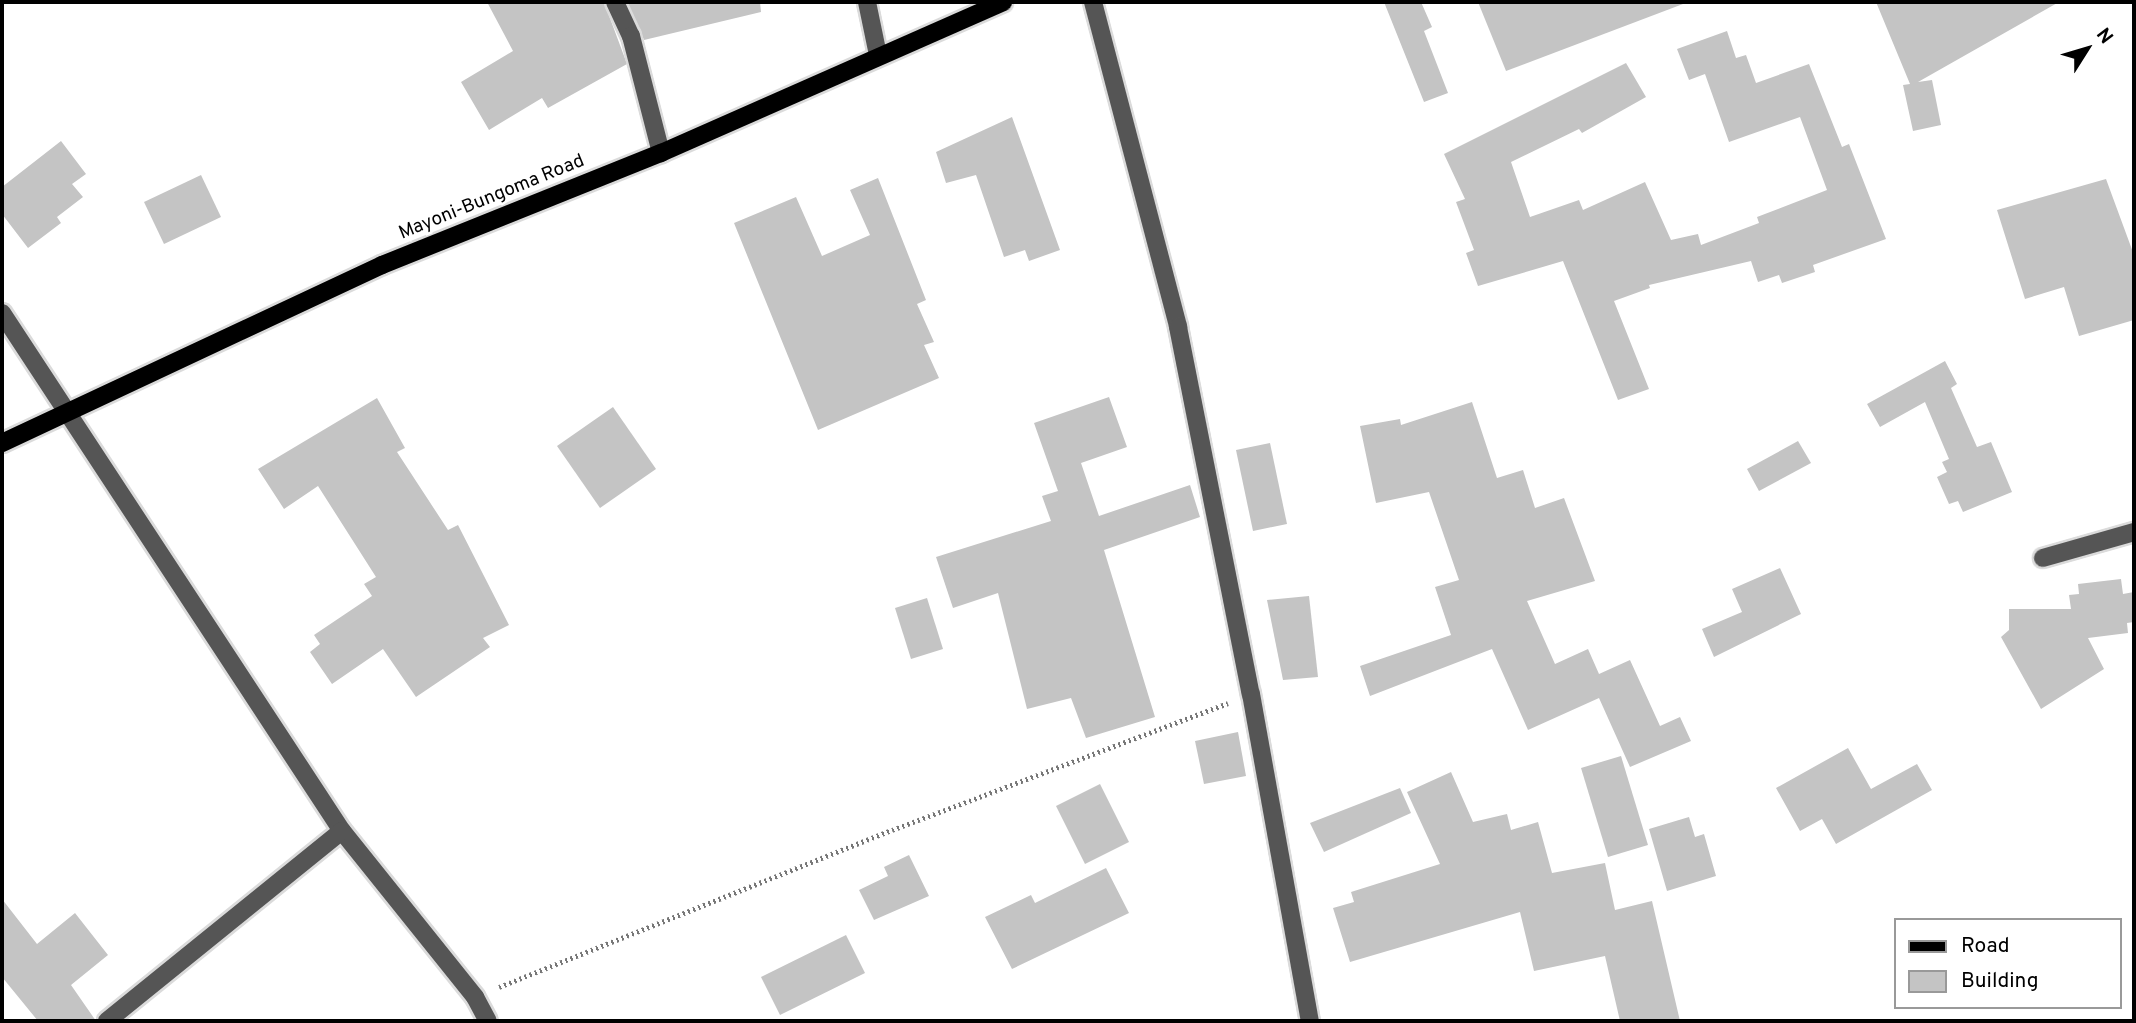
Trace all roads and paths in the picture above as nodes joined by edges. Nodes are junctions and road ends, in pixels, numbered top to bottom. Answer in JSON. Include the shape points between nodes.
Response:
{"nodes":[{"id":1,"x":615,"y":2,"type":"edge"},
{"id":2,"x":867,"y":2,"type":"edge"},
{"id":3,"x":1003,"y":2,"type":"edge"},
{"id":4,"x":1093,"y":2,"type":"edge"},
{"id":5,"x":878,"y":55,"type":"junction"},
{"id":6,"x":661,"y":153,"type":"junction"},
{"id":7,"x":2,"y":313,"type":"edge"},
{"id":8,"x":68,"y":414,"type":"junction"},
{"id":9,"x":2,"y":443,"type":"edge"},
{"id":10,"x":2134,"y":532,"type":"edge"},
{"id":11,"x":2043,"y":558,"type":"dead end"},
{"id":12,"x":1251,"y":694,"type":"junction"},
{"id":13,"x":342,"y":831,"type":"junction"},
{"id":14,"x":475,"y":997,"type":"junction"},
{"id":15,"x":107,"y":1021,"type":"edge"},
{"id":16,"x":488,"y":1021,"type":"edge"},
{"id":17,"x":1310,"y":1021,"type":"edge"}],
"edges":[{"from":1,"to":6,"type":"street","via":[[631,36]]},
{"from":2,"to":5,"type":"street"},
{"from":3,"to":5,"type":"main road","name":"Mayoni-Bungoma Road"},
{"from":4,"to":12,"type":"street","via":[[1178,327]]},
{"from":5,"to":6,"type":"main road","name":"Mayoni-Bungoma Road"},
{"from":6,"to":8,"type":"main road","name":"Mayoni-Bungoma Road","via":[[382,265]]},
{"from":7,"to":8,"type":"street"},
{"from":8,"to":9,"type":"main road","name":"Mayoni-Bungoma Road"},
{"from":8,"to":13,"type":"street"},
{"from":10,"to":11,"type":"street"},
{"from":12,"to":14,"type":"path","via":[[892,830]]},
{"from":12,"to":17,"type":"street"},
{"from":13,"to":14,"type":"street"},
{"from":13,"to":15,"type":"street"},
{"from":14,"to":16,"type":"street"}]}
